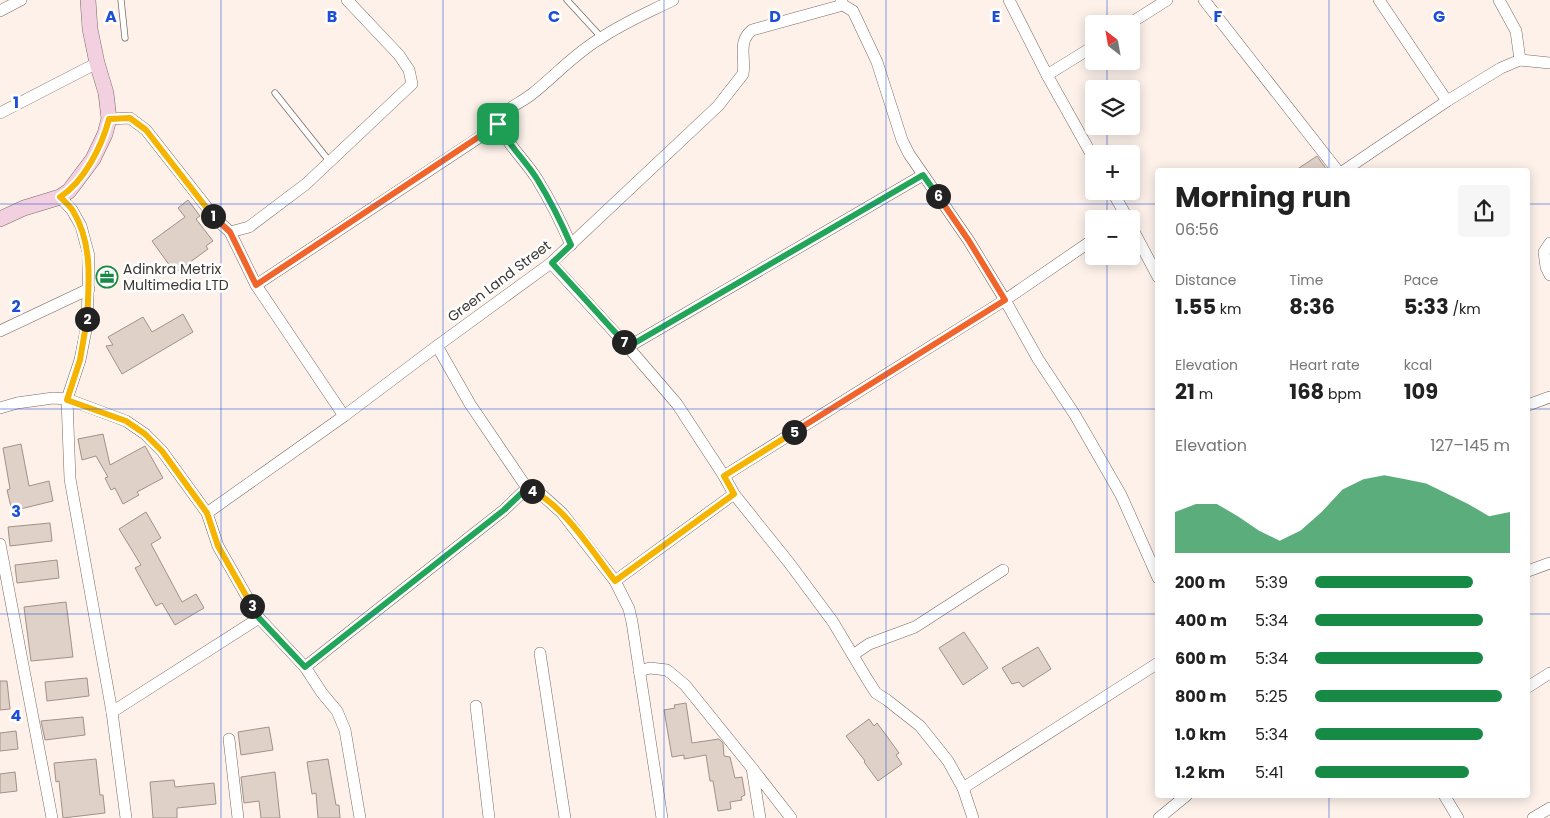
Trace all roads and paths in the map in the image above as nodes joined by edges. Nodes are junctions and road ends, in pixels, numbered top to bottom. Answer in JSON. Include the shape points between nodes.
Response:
{"nodes":[{"id":1,"x":21,"y":0,"type":"edge"},
{"id":2,"x":88,"y":0,"type":"edge"},
{"id":3,"x":121,"y":0,"type":"edge"},
{"id":4,"x":346,"y":0,"type":"edge"},
{"id":5,"x":567,"y":0,"type":"edge"},
{"id":6,"x":673,"y":0,"type":"edge"},
{"id":7,"x":1009,"y":0,"type":"edge"},
{"id":8,"x":1167,"y":0,"type":"edge"},
{"id":9,"x":1204,"y":0,"type":"edge"},
{"id":10,"x":1379,"y":0,"type":"edge"},
{"id":11,"x":1499,"y":0,"type":"edge"},
{"id":12,"x":842,"y":2,"type":"edge"},
{"id":13,"x":0,"y":11,"type":"edge"},
{"id":14,"x":1140,"y":17,"type":"edge"},
{"id":15,"x":601,"y":37,"type":"junction"},
{"id":16,"x":125,"y":38,"type":"dead end"},
{"id":17,"x":1085,"y":52,"type":"edge"},
{"id":18,"x":1520,"y":60,"type":"junction"},
{"id":19,"x":1550,"y":62,"type":"edge"},
{"id":20,"x":96,"y":63,"type":"junction"},
{"id":21,"x":1047,"y":75,"type":"junction"},
{"id":22,"x":275,"y":93,"type":"dead end"},
{"id":23,"x":1447,"y":101,"type":"junction"},
{"id":24,"x":0,"y":113,"type":"edge"},
{"id":25,"x":109,"y":119,"type":"junction"},
{"id":26,"x":498,"y":124,"type":"junction"},
{"id":27,"x":1086,"y":145,"type":"edge"},
{"id":28,"x":330,"y":162,"type":"junction"},
{"id":29,"x":1335,"y":168,"type":"edge"},
{"id":30,"x":1348,"y":168,"type":"edge"},
{"id":31,"x":923,"y":175,"type":"junction"},
{"id":32,"x":60,"y":197,"type":"junction"},
{"id":33,"x":0,"y":219,"type":"edge"},
{"id":34,"x":230,"y":232,"type":"junction"},
{"id":35,"x":1550,"y":243,"type":"edge"},
{"id":36,"x":1140,"y":244,"type":"edge"},
{"id":37,"x":571,"y":245,"type":"junction"},
{"id":38,"x":1085,"y":245,"type":"edge"},
{"id":39,"x":552,"y":263,"type":"junction"},
{"id":40,"x":1155,"y":271,"type":"edge"},
{"id":41,"x":1550,"y":275,"type":"edge"},
{"id":42,"x":256,"y":285,"type":"junction"},
{"id":43,"x":89,"y":289,"type":"junction"},
{"id":44,"x":1005,"y":300,"type":"junction"},
{"id":45,"x":0,"y":331,"type":"edge"},
{"id":46,"x":437,"y":346,"type":"junction"},
{"id":47,"x":628,"y":347,"type":"junction"},
{"id":48,"x":1550,"y":397,"type":"edge"},
{"id":49,"x":67,"y":400,"type":"junction"},
{"id":50,"x":1530,"y":404,"type":"edge"},
{"id":51,"x":0,"y":408,"type":"edge"},
{"id":52,"x":344,"y":416,"type":"junction"},
{"id":53,"x":724,"y":476,"type":"junction"},
{"id":54,"x":527,"y":488,"type":"junction"},
{"id":55,"x":734,"y":494,"type":"junction"},
{"id":56,"x":207,"y":513,"type":"junction"},
{"id":57,"x":0,"y":544,"type":"edge"},
{"id":58,"x":1549,"y":567,"type":"edge"},
{"id":59,"x":1003,"y":570,"type":"dead end"},
{"id":60,"x":1155,"y":571,"type":"edge"},
{"id":61,"x":1530,"y":571,"type":"edge"},
{"id":62,"x":615,"y":581,"type":"junction"},
{"id":63,"x":259,"y":618,"type":"junction"},
{"id":64,"x":540,"y":653,"type":"dead end"},
{"id":65,"x":854,"y":655,"type":"junction"},
{"id":66,"x":1155,"y":665,"type":"edge"},
{"id":67,"x":305,"y":667,"type":"junction"},
{"id":68,"x":639,"y":671,"type":"junction"},
{"id":69,"x":1550,"y":673,"type":"edge"},
{"id":70,"x":1530,"y":686,"type":"edge"},
{"id":71,"x":476,"y":706,"type":"dead end"},
{"id":72,"x":112,"y":712,"type":"junction"},
{"id":73,"x":230,"y":739,"type":"dead end"},
{"id":74,"x":752,"y":768,"type":"junction"},
{"id":75,"x":963,"y":788,"type":"junction"},
{"id":76,"x":1183,"y":798,"type":"edge"},
{"id":77,"x":1446,"y":798,"type":"edge"},
{"id":78,"x":1550,"y":808,"type":"edge"},
{"id":79,"x":52,"y":818,"type":"edge"},
{"id":80,"x":126,"y":818,"type":"edge"},
{"id":81,"x":238,"y":818,"type":"edge"},
{"id":82,"x":360,"y":818,"type":"edge"},
{"id":83,"x":489,"y":818,"type":"edge"},
{"id":84,"x":565,"y":818,"type":"edge"},
{"id":85,"x":662,"y":818,"type":"edge"},
{"id":86,"x":760,"y":818,"type":"edge"},
{"id":87,"x":791,"y":818,"type":"edge"},
{"id":88,"x":973,"y":818,"type":"edge"},
{"id":89,"x":1159,"y":818,"type":"edge"},
{"id":90,"x":1458,"y":818,"type":"edge"},
{"id":91,"x":1533,"y":818,"type":"edge"}],
"edges":[{"from":1,"to":13,"type":"street"},
{"from":2,"to":20,"type":"street"},
{"from":3,"to":16,"type":"lane"},
{"from":4,"to":28,"type":"street","via":[[399,55],[409,70],[412,84]]},
{"from":5,"to":15,"type":"lane"},
{"from":6,"to":15,"type":"street"},
{"from":7,"to":21,"type":"street"},
{"from":8,"to":14,"type":"street"},
{"from":9,"to":29,"type":"street"},
{"from":10,"to":23,"type":"street"},
{"from":11,"to":18,"type":"street","via":[[1516,31]]},
{"from":12,"to":31,"type":"street","via":[[853,11],[858,21],[877,62],[902,140]]},
{"from":12,"to":37,"type":"street","name":"Green Land Street","via":[[752,30],[746,35],[743,41],[743,74],[718,106]]},
{"from":15,"to":26,"type":"street","via":[[511,108]]},
{"from":17,"to":21,"type":"street"},
{"from":18,"to":19,"type":"street"},
{"from":18,"to":23,"type":"street"},
{"from":20,"to":24,"type":"street"},
{"from":20,"to":25,"type":"street","via":[[106,93]]},
{"from":21,"to":27,"type":"street"},
{"from":22,"to":28,"type":"lane"},
{"from":23,"to":30,"type":"street"},
{"from":25,"to":32,"type":"street","via":[[93,159],[69,191]]},
{"from":25,"to":34,"type":"street","via":[[130,118],[146,130],[216,220]]},
{"from":26,"to":37,"type":"street","via":[[536,177]]},
{"from":26,"to":42,"type":"street"},
{"from":28,"to":34,"type":"street","via":[[249,227]]},
{"from":31,"to":44,"type":"street"},
{"from":31,"to":47,"type":"street"},
{"from":32,"to":33,"type":"street"},
{"from":32,"to":43,"type":"street","via":[[81,226],[89,256]]},
{"from":34,"to":42,"type":"street"},
{"from":35,"to":41,"type":"street","via":[[1544,252]]},
{"from":36,"to":40,"type":"street"},
{"from":37,"to":39,"type":"street","name":"Green Land Street"},
{"from":38,"to":44,"type":"street"},
{"from":39,"to":46,"type":"street","name":"Green Land Street"},
{"from":39,"to":47,"type":"street"},
{"from":42,"to":52,"type":"street"},
{"from":43,"to":45,"type":"street"},
{"from":43,"to":49,"type":"street","via":[[87,325]]},
{"from":44,"to":53,"type":"street"},
{"from":44,"to":60,"type":"street","via":[[1121,496]]},
{"from":46,"to":52,"type":"street","name":"Green Land Street"},
{"from":46,"to":54,"type":"street","via":[[470,404]]},
{"from":47,"to":53,"type":"street","via":[[677,404]]},
{"from":48,"to":50,"type":"street"},
{"from":49,"to":51,"type":"street","via":[[53,398]]},
{"from":49,"to":56,"type":"street","via":[[126,421],[145,434],[162,451]]},
{"from":49,"to":72,"type":"street","via":[[70,479]]},
{"from":52,"to":56,"type":"street","name":"Green Land Street"},
{"from":53,"to":55,"type":"street"},
{"from":54,"to":62,"type":"street","via":[[542,495],[562,513]]},
{"from":54,"to":67,"type":"street","via":[[504,510]]},
{"from":55,"to":62,"type":"street"},
{"from":55,"to":65,"type":"street","via":[[790,564]]},
{"from":56,"to":63,"type":"street","via":[[218,546]]},
{"from":57,"to":79,"type":"street"},
{"from":58,"to":61,"type":"street"},
{"from":59,"to":65,"type":"street","via":[[915,627],[869,644]]},
{"from":62,"to":68,"type":"street","via":[[629,609]]},
{"from":63,"to":67,"type":"street"},
{"from":63,"to":72,"type":"street"},
{"from":64,"to":84,"type":"street"},
{"from":65,"to":75,"type":"street","via":[[876,692],[920,726],[948,761]]},
{"from":66,"to":75,"type":"street"},
{"from":67,"to":82,"type":"street","via":[[337,711],[345,730]]},
{"from":68,"to":74,"type":"street","via":[[650,668],[667,670],[685,685]]},
{"from":68,"to":85,"type":"street"},
{"from":69,"to":70,"type":"street"},
{"from":71,"to":83,"type":"street"},
{"from":72,"to":80,"type":"street"},
{"from":73,"to":81,"type":"street"},
{"from":74,"to":86,"type":"street"},
{"from":74,"to":87,"type":"street"},
{"from":75,"to":88,"type":"street"},
{"from":76,"to":89,"type":"street"},
{"from":77,"to":90,"type":"street"},
{"from":78,"to":91,"type":"street"}]}
